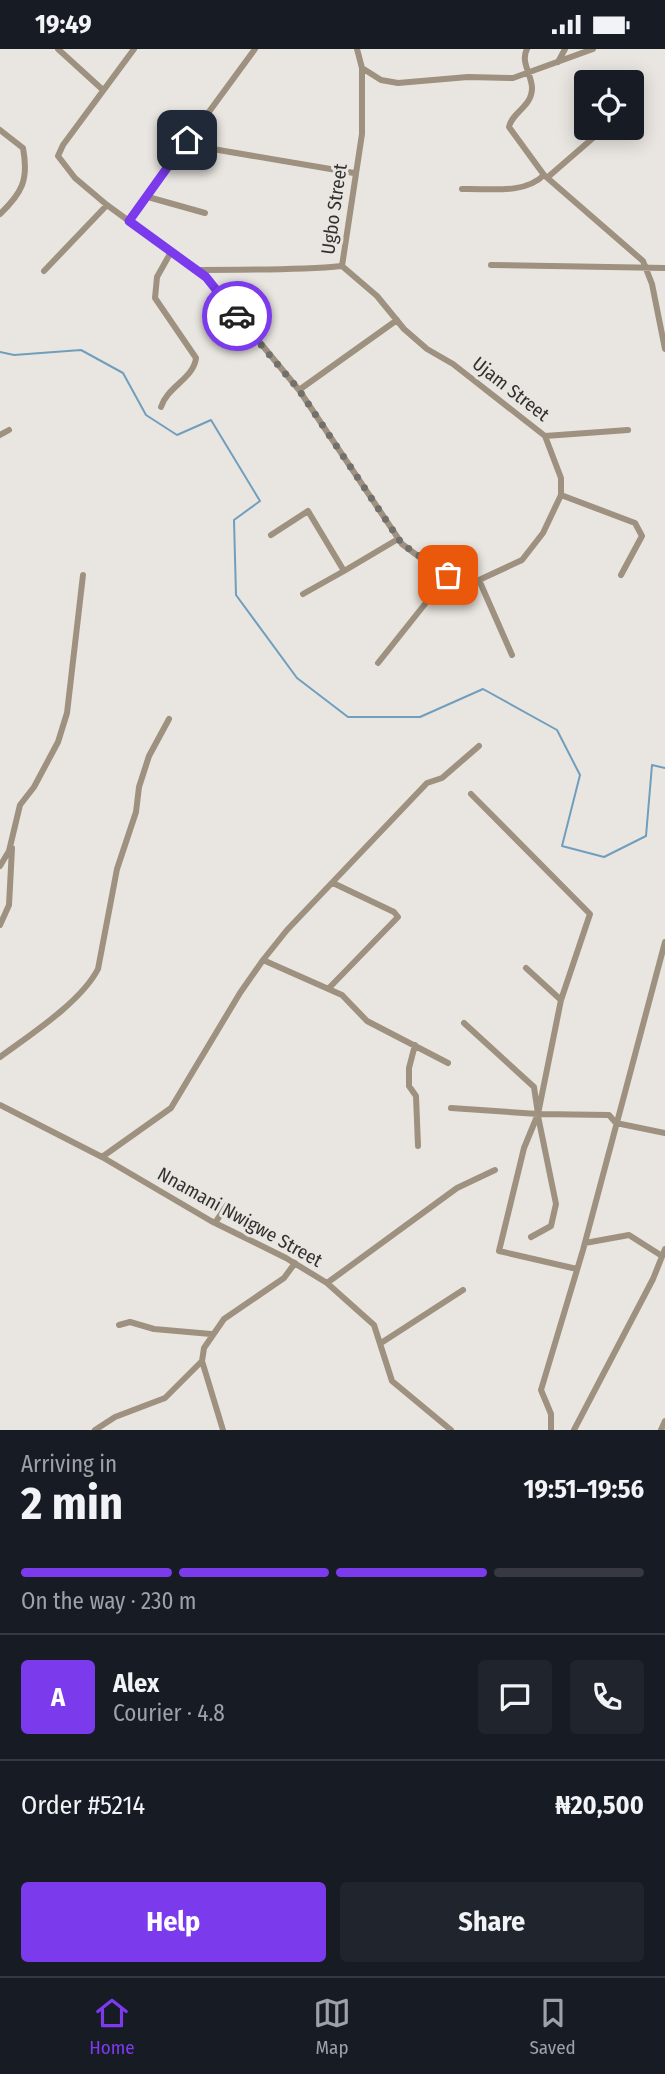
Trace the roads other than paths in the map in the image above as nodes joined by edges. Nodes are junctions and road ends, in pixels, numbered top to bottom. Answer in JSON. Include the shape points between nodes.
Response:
{"nodes":[{"id":1,"x":58,"y":49,"type":"edge"},
{"id":2,"x":134,"y":49,"type":"edge"},
{"id":3,"x":255,"y":49,"type":"edge"},
{"id":4,"x":357,"y":49,"type":"edge"},
{"id":5,"x":527,"y":49,"type":"edge"},
{"id":6,"x":565,"y":49,"type":"edge"},
{"id":7,"x":593,"y":49,"type":"edge"},
{"id":8,"x":558,"y":62,"type":"junction"},
{"id":9,"x":362,"y":68,"type":"junction"},
{"id":10,"x":528,"y":74,"type":"junction"},
{"id":11,"x":103,"y":90,"type":"junction"},
{"id":12,"x":0,"y":130,"type":"edge"},
{"id":13,"x":187,"y":140,"type":"junction"},
{"id":14,"x":590,"y":140,"type":"edge"},
{"id":15,"x":354,"y":173,"type":"junction"},
{"id":16,"x":546,"y":176,"type":"junction"},
{"id":17,"x":462,"y":189,"type":"dead end"},
{"id":18,"x":148,"y":197,"type":"junction"},
{"id":19,"x":107,"y":205,"type":"junction"},
{"id":20,"x":205,"y":213,"type":"dead end"},
{"id":21,"x":0,"y":214,"type":"edge"},
{"id":22,"x":129,"y":221,"type":"junction"},
{"id":23,"x":171,"y":252,"type":"junction"},
{"id":24,"x":342,"y":265,"type":"junction"},
{"id":25,"x":491,"y":265,"type":"dead end"},
{"id":26,"x":647,"y":268,"type":"junction"},
{"id":27,"x":665,"y":268,"type":"edge"},
{"id":28,"x":194,"y":270,"type":"junction"},
{"id":29,"x":44,"y":271,"type":"dead end"},
{"id":30,"x":397,"y":320,"type":"junction"},
{"id":31,"x":665,"y":349,"type":"edge"},
{"id":32,"x":299,"y":390,"type":"junction"},
{"id":33,"x":161,"y":407,"type":"dead end"},
{"id":34,"x":9,"y":430,"type":"dead end"},
{"id":35,"x":628,"y":431,"type":"dead end"},
{"id":36,"x":0,"y":435,"type":"edge"},
{"id":37,"x":545,"y":436,"type":"junction"},
{"id":38,"x":561,"y":495,"type":"junction"},
{"id":39,"x":271,"y":535,"type":"dead end"},
{"id":40,"x":398,"y":538,"type":"junction"},
{"id":41,"x":344,"y":571,"type":"junction"},
{"id":42,"x":83,"y":575,"type":"dead end"},
{"id":43,"x":448,"y":575,"type":"junction"},
{"id":44,"x":621,"y":575,"type":"dead end"},
{"id":45,"x":479,"y":580,"type":"junction"},
{"id":46,"x":303,"y":594,"type":"dead end"},
{"id":47,"x":512,"y":655,"type":"dead end"},
{"id":48,"x":378,"y":663,"type":"dead end"},
{"id":49,"x":169,"y":719,"type":"dead end"},
{"id":50,"x":479,"y":746,"type":"dead end"},
{"id":51,"x":471,"y":794,"type":"dead end"},
{"id":52,"x":12,"y":836,"type":"junction"},
{"id":53,"x":0,"y":866,"type":"edge"},
{"id":54,"x":333,"y":883,"type":"junction"},
{"id":55,"x":0,"y":925,"type":"edge"},
{"id":56,"x":665,"y":942,"type":"edge"},
{"id":57,"x":263,"y":960,"type":"junction"},
{"id":58,"x":526,"y":968,"type":"dead end"},
{"id":59,"x":329,"y":988,"type":"junction"},
{"id":60,"x":561,"y":1000,"type":"junction"},
{"id":61,"x":464,"y":1023,"type":"dead end"},
{"id":62,"x":415,"y":1045,"type":"junction"},
{"id":63,"x":0,"y":1057,"type":"edge"},
{"id":64,"x":448,"y":1063,"type":"dead end"},
{"id":65,"x":0,"y":1105,"type":"edge"},
{"id":66,"x":451,"y":1108,"type":"dead end"},
{"id":67,"x":538,"y":1114,"type":"junction"},
{"id":68,"x":616,"y":1123,"type":"junction"},
{"id":69,"x":665,"y":1133,"type":"edge"},
{"id":70,"x":418,"y":1146,"type":"dead end"},
{"id":71,"x":102,"y":1157,"type":"junction"},
{"id":72,"x":495,"y":1170,"type":"dead end"},
{"id":73,"x":227,"y":1205,"type":"dead end"},
{"id":74,"x":215,"y":1223,"type":"junction"},
{"id":75,"x":531,"y":1237,"type":"dead end"},
{"id":76,"x":585,"y":1243,"type":"junction"},
{"id":77,"x":664,"y":1253,"type":"edge"},
{"id":78,"x":295,"y":1263,"type":"junction"},
{"id":79,"x":578,"y":1269,"type":"junction"},
{"id":80,"x":327,"y":1283,"type":"junction"},
{"id":81,"x":463,"y":1290,"type":"dead end"},
{"id":82,"x":119,"y":1325,"type":"dead end"},
{"id":83,"x":211,"y":1334,"type":"junction"},
{"id":84,"x":381,"y":1343,"type":"junction"},
{"id":85,"x":202,"y":1361,"type":"junction"},
{"id":86,"x":665,"y":1421,"type":"edge"},
{"id":87,"x":95,"y":1430,"type":"edge"},
{"id":88,"x":223,"y":1430,"type":"edge"},
{"id":89,"x":451,"y":1430,"type":"edge"},
{"id":90,"x":551,"y":1430,"type":"edge"},
{"id":91,"x":574,"y":1430,"type":"edge"},
{"id":92,"x":661,"y":1430,"type":"edge"}],
"edges":[{"from":1,"to":11,"type":"street"},
{"from":2,"to":11,"type":"street"},
{"from":3,"to":13,"type":"street"},
{"from":4,"to":9,"type":"street","name":"Ugbo Street"},
{"from":5,"to":10,"type":"street"},
{"from":6,"to":8,"type":"street"},
{"from":7,"to":8,"type":"street"},
{"from":8,"to":10,"type":"street"},
{"from":9,"to":10,"type":"street","via":[[381,80],[398,83]]},
{"from":9,"to":15,"type":"street","name":"Ugbo Street","via":[[362,134]]},
{"from":10,"to":16,"type":"street","via":[[532,88],[528,103],[512,118],[509,128]]},
{"from":11,"to":19,"type":"street","via":[[58,153],[75,178]]},
{"from":12,"to":21,"type":"street","via":[[23,148],[26,163],[20,195]]},
{"from":13,"to":15,"type":"street","via":[[201,147]]},
{"from":13,"to":18,"type":"street"},
{"from":14,"to":16,"type":"street"},
{"from":15,"to":24,"type":"street","name":"Ugbo Street"},
{"from":16,"to":17,"type":"street","via":[[523,188]]},
{"from":16,"to":26,"type":"street"},
{"from":18,"to":20,"type":"street"},
{"from":18,"to":22,"type":"street"},
{"from":19,"to":22,"type":"street"},
{"from":19,"to":29,"type":"street"},
{"from":22,"to":23,"type":"street"},
{"from":23,"to":28,"type":"street"},
{"from":23,"to":33,"type":"street","via":[[157,277],[155,298],[196,358],[192,370],[165,395]]},
{"from":24,"to":28,"type":"street","name":"Ugbo Street","via":[[294,271],[286,267],[247,272]]},
{"from":24,"to":30,"type":"street","name":"Ujam Street"},
{"from":25,"to":26,"type":"street"},
{"from":26,"to":27,"type":"street"},
{"from":26,"to":31,"type":"street"},
{"from":28,"to":32,"type":"street","via":[[228,302]]},
{"from":30,"to":32,"type":"street"},
{"from":30,"to":37,"type":"street","name":"Ujam Street","via":[[427,349]]},
{"from":32,"to":40,"type":"street"},
{"from":34,"to":36,"type":"street"},
{"from":35,"to":37,"type":"street"},
{"from":37,"to":38,"type":"street","name":"Ujam Street","via":[[561,478]]},
{"from":38,"to":44,"type":"street","via":[[635,523],[642,536]]},
{"from":38,"to":45,"type":"street","via":[[543,533],[522,560]]},
{"from":39,"to":41,"type":"street","via":[[308,511]]},
{"from":40,"to":41,"type":"street"},
{"from":40,"to":43,"type":"street","via":[[415,555]]},
{"from":41,"to":46,"type":"street"},
{"from":42,"to":52,"type":"street","via":[[67,713],[52,754],[20,805]]},
{"from":43,"to":45,"type":"street"},
{"from":43,"to":48,"type":"street"},
{"from":45,"to":47,"type":"street"},
{"from":49,"to":63,"type":"street","via":[[139,787],[93,979]]},
{"from":50,"to":54,"type":"street","via":[[442,778],[427,783]]},
{"from":51,"to":60,"type":"street","via":[[590,914]]},
{"from":52,"to":53,"type":"street"},
{"from":52,"to":55,"type":"street","via":[[9,905]]},
{"from":54,"to":57,"type":"street"},
{"from":54,"to":59,"type":"street","via":[[398,916]]},
{"from":56,"to":68,"type":"street"},
{"from":57,"to":59,"type":"street"},
{"from":57,"to":71,"type":"street","via":[[171,1108]]},
{"from":58,"to":60,"type":"street"},
{"from":59,"to":62,"type":"street","via":[[349,999],[367,1021]]},
{"from":60,"to":67,"type":"street"},
{"from":61,"to":67,"type":"street","via":[[534,1087]]},
{"from":62,"to":64,"type":"street"},
{"from":62,"to":70,"type":"street","via":[[409,1086],[416,1096]]},
{"from":65,"to":71,"type":"street","name":"Nnamani Nwigwe Street"},
{"from":66,"to":67,"type":"street"},
{"from":67,"to":68,"type":"street","via":[[609,1115]]},
{"from":67,"to":75,"type":"street","via":[[556,1204],[551,1226]]},
{"from":67,"to":79,"type":"street","via":[[524,1148],[499,1251]]},
{"from":68,"to":69,"type":"street"},
{"from":68,"to":76,"type":"street"},
{"from":71,"to":74,"type":"street","name":"Nnamani Nwigwe Street"},
{"from":72,"to":80,"type":"street","via":[[457,1188]]},
{"from":73,"to":74,"type":"street"},
{"from":74,"to":78,"type":"street","name":"Nnamani Nwigwe Street"},
{"from":76,"to":77,"type":"street","via":[[629,1235]]},
{"from":76,"to":79,"type":"street"},
{"from":77,"to":91,"type":"street"},
{"from":78,"to":80,"type":"street","name":"Nnamani Nwigwe Street"},
{"from":78,"to":83,"type":"street","via":[[284,1278],[236,1309]]},
{"from":79,"to":90,"type":"street","via":[[541,1390],[551,1414]]},
{"from":80,"to":84,"type":"street","name":"Nnamani Nwigwe Street","via":[[368,1317]]},
{"from":81,"to":84,"type":"street"},
{"from":82,"to":83,"type":"street","via":[[130,1322]]},
{"from":83,"to":85,"type":"street"},
{"from":84,"to":89,"type":"street","name":"Nnamani Nwigwe Street","via":[[392,1381]]},
{"from":85,"to":87,"type":"street","via":[[158,1403],[115,1417]]},
{"from":85,"to":88,"type":"street"},
{"from":86,"to":92,"type":"street"}]}
